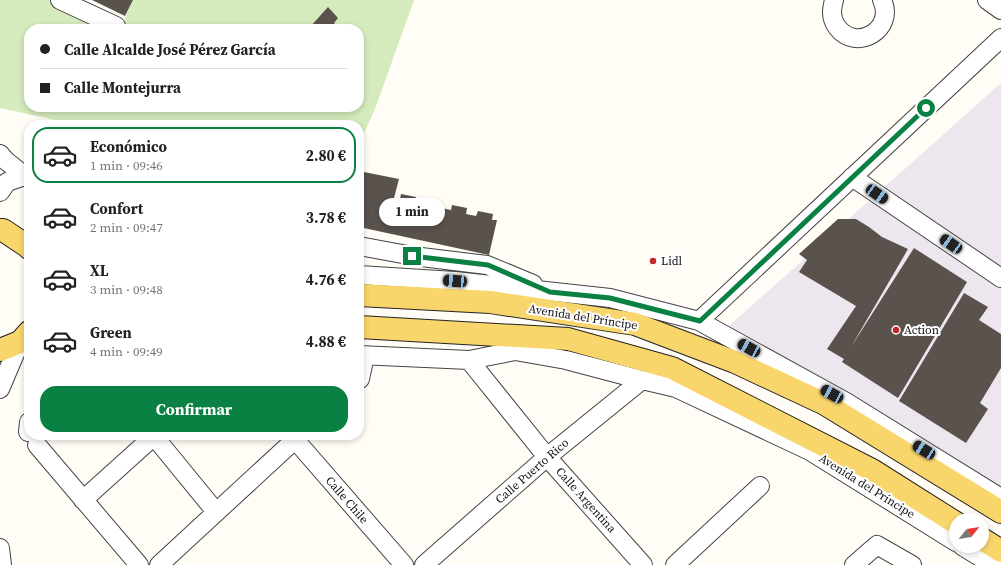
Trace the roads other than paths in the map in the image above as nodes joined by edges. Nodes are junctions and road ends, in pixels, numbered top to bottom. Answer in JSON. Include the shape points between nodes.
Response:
{"nodes":[{"id":1,"x":60,"y":0,"type":"edge"},
{"id":2,"x":834,"y":0,"type":"edge"},
{"id":3,"x":882,"y":0,"type":"edge"},
{"id":4,"x":987,"y":0,"type":"edge"},
{"id":5,"x":1001,"y":10,"type":"edge"},
{"id":6,"x":112,"y":24,"type":"edge"},
{"id":7,"x":1001,"y":38,"type":"edge"},
{"id":8,"x":0,"y":154,"type":"edge"},
{"id":9,"x":24,"y":174,"type":"edge"},
{"id":10,"x":24,"y":177,"type":"edge"},
{"id":11,"x":852,"y":177,"type":"junction"},
{"id":12,"x":0,"y":192,"type":"edge"},
{"id":13,"x":1,"y":227,"type":"edge"},
{"id":14,"x":24,"y":244,"type":"edge"},
{"id":15,"x":364,"y":247,"type":"edge"},
{"id":16,"x":364,"y":275,"type":"edge"},
{"id":17,"x":1001,"y":278,"type":"edge"},
{"id":18,"x":550,"y":292,"type":"junction"},
{"id":19,"x":364,"y":295,"type":"edge"},
{"id":20,"x":700,"y":321,"type":"junction"},
{"id":21,"x":364,"y":327,"type":"edge"},
{"id":22,"x":24,"y":338,"type":"edge"},
{"id":23,"x":24,"y":341,"type":"edge"},
{"id":24,"x":0,"y":350,"type":"edge"},
{"id":25,"x":364,"y":356,"type":"edge"},
{"id":26,"x":469,"y":360,"type":"junction"},
{"id":27,"x":642,"y":380,"type":"junction"},
{"id":28,"x":0,"y":389,"type":"edge"},
{"id":29,"x":36,"y":440,"type":"edge"},
{"id":30,"x":148,"y":440,"type":"edge"},
{"id":31,"x":157,"y":440,"type":"edge"},
{"id":32,"x":292,"y":440,"type":"edge"},
{"id":33,"x":298,"y":440,"type":"edge"},
{"id":34,"x":547,"y":457,"type":"junction"},
{"id":35,"x":760,"y":486,"type":"dead end"},
{"id":36,"x":1001,"y":498,"type":"edge"},
{"id":37,"x":83,"y":500,"type":"junction"},
{"id":38,"x":216,"y":512,"type":"junction"},
{"id":39,"x":1001,"y":512,"type":"edge"},
{"id":40,"x":949,"y":519,"type":"edge"},
{"id":41,"x":949,"y":538,"type":"edge"},
{"id":42,"x":989,"y":543,"type":"edge"},
{"id":43,"x":1001,"y":551,"type":"edge"},
{"id":44,"x":973,"y":553,"type":"edge"},
{"id":45,"x":139,"y":565,"type":"edge"},
{"id":46,"x":159,"y":565,"type":"edge"},
{"id":47,"x":404,"y":565,"type":"edge"},
{"id":48,"x":424,"y":565,"type":"edge"},
{"id":49,"x":643,"y":565,"type":"edge"},
{"id":50,"x":676,"y":565,"type":"edge"},
{"id":51,"x":854,"y":565,"type":"edge"},
{"id":52,"x":912,"y":565,"type":"edge"},
{"id":53,"x":993,"y":565,"type":"edge"}],
"edges":[{"from":1,"to":6,"type":"street"},
{"from":2,"to":3,"type":"street","via":[[832,13],[840,31],[848,36],[862,38],[871,35],[883,23],[885,14]]},
{"from":4,"to":5,"type":"street"},
{"from":7,"to":11,"type":"street"},
{"from":8,"to":9,"type":"street"},
{"from":10,"to":12,"type":"street","via":[[7,182]]},
{"from":11,"to":17,"type":"street"},
{"from":11,"to":20,"type":"street"},
{"from":13,"to":14,"type":"main road"},
{"from":15,"to":18,"type":"street","via":[[412,256],[488,265]]},
{"from":16,"to":18,"type":"street","name":"Avenida del Príncipe","via":[[455,281]]},
{"from":18,"to":20,"type":"street","name":"Avenida del Príncipe","via":[[610,298]]},
{"from":19,"to":39,"type":"main road","name":"Avenida del Príncipe","via":[[490,302],[635,324],[735,362],[825,404]]},
{"from":20,"to":36,"type":"street","name":"Avenida del Príncipe","via":[[846,402]]},
{"from":21,"to":40,"type":"main road","name":"Avenida del Príncipe","via":[[568,338],[672,368],[872,470]]},
{"from":22,"to":24,"type":"main road"},
{"from":23,"to":28,"type":"street"},
{"from":25,"to":26,"type":"street","name":"Avenida del Príncipe"},
{"from":26,"to":27,"type":"street","name":"Avenida del Príncipe","via":[[515,351],[566,360]]},
{"from":26,"to":34,"type":"street","name":"Calle Argentina"},
{"from":27,"to":34,"type":"street","name":"Calle Puerto Rico"},
{"from":27,"to":41,"type":"street","name":"Avenida del Príncipe","via":[[676,388],[810,450]]},
{"from":29,"to":37,"type":"street"},
{"from":30,"to":37,"type":"street"},
{"from":31,"to":38,"type":"street"},
{"from":32,"to":38,"type":"street"},
{"from":33,"to":47,"type":"street","name":"Calle Chile"},
{"from":34,"to":48,"type":"street","name":"Calle Puerto Rico"},
{"from":34,"to":49,"type":"street","name":"Calle Argentina"},
{"from":35,"to":50,"type":"street"},
{"from":37,"to":45,"type":"street"},
{"from":38,"to":46,"type":"street"},
{"from":42,"to":43,"type":"main road"},
{"from":44,"to":53,"type":"street"},
{"from":51,"to":52,"type":"street","via":[[877,545]]}]}
